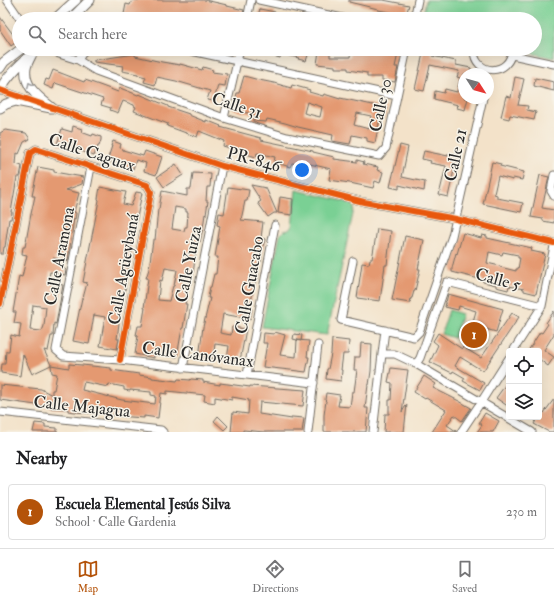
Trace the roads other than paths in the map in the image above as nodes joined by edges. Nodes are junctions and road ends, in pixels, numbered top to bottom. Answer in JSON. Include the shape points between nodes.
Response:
{"nodes":[{"id":1,"x":7,"y":0,"type":"edge"},
{"id":2,"x":76,"y":0,"type":"edge"},
{"id":3,"x":90,"y":0,"type":"edge"},
{"id":4,"x":251,"y":0,"type":"edge"},
{"id":5,"x":259,"y":0,"type":"edge"},
{"id":6,"x":418,"y":0,"type":"edge"},
{"id":7,"x":15,"y":12,"type":"edge"},
{"id":8,"x":63,"y":12,"type":"edge"},
{"id":9,"x":78,"y":12,"type":"edge"},
{"id":10,"x":248,"y":12,"type":"edge"},
{"id":11,"x":315,"y":12,"type":"edge"},
{"id":12,"x":415,"y":12,"type":"edge"},
{"id":13,"x":12,"y":55,"type":"edge"},
{"id":14,"x":30,"y":56,"type":"edge"},
{"id":15,"x":32,"y":56,"type":"edge"},
{"id":16,"x":65,"y":56,"type":"edge"},
{"id":17,"x":81,"y":56,"type":"edge"},
{"id":18,"x":215,"y":56,"type":"edge"},
{"id":19,"x":239,"y":56,"type":"edge"},
{"id":20,"x":406,"y":56,"type":"edge"},
{"id":21,"x":475,"y":56,"type":"edge"},
{"id":22,"x":511,"y":56,"type":"edge"},
{"id":23,"x":526,"y":56,"type":"edge"},
{"id":24,"x":78,"y":60,"type":"junction"},
{"id":25,"x":238,"y":61,"type":"junction"},
{"id":26,"x":1,"y":63,"type":"edge"},
{"id":27,"x":554,"y":64,"type":"edge"},
{"id":28,"x":484,"y":68,"type":"edge"},
{"id":29,"x":494,"y":70,"type":"edge"},
{"id":30,"x":0,"y":90,"type":"edge"},
{"id":31,"x":397,"y":96,"type":"junction"},
{"id":32,"x":482,"y":104,"type":"edge"},
{"id":33,"x":0,"y":108,"type":"edge"},
{"id":34,"x":52,"y":108,"type":"junction"},
{"id":35,"x":224,"y":118,"type":"junction"},
{"id":36,"x":387,"y":144,"type":"joint"},
{"id":37,"x":222,"y":166,"type":"junction"},
{"id":38,"x":91,"y":167,"type":"junction"},
{"id":39,"x":554,"y":175,"type":"edge"},
{"id":40,"x":147,"y":185,"type":"joint"},
{"id":41,"x":554,"y":196,"type":"edge"},
{"id":42,"x":456,"y":219,"type":"junction"},
{"id":43,"x":275,"y":225,"type":"dead end"},
{"id":44,"x":554,"y":243,"type":"edge"},
{"id":45,"x":554,"y":246,"type":"edge"},
{"id":46,"x":353,"y":261,"type":"dead end"},
{"id":47,"x":2,"y":278,"type":"edge"},
{"id":48,"x":0,"y":304,"type":"edge"},
{"id":49,"x":542,"y":306,"type":"junction"},
{"id":50,"x":386,"y":330,"type":"junction"},
{"id":51,"x":318,"y":345,"type":"dead end"},
{"id":52,"x":515,"y":348,"type":"edge"},
{"id":53,"x":56,"y":350,"type":"joint"},
{"id":54,"x":382,"y":354,"type":"junction"},
{"id":55,"x":120,"y":360,"type":"junction"},
{"id":56,"x":506,"y":363,"type":"edge"},
{"id":57,"x":416,"y":364,"type":"junction"},
{"id":58,"x":184,"y":368,"type":"junction"},
{"id":59,"x":247,"y":375,"type":"junction"},
{"id":60,"x":314,"y":383,"type":"junction"},
{"id":61,"x":482,"y":402,"type":"junction"},
{"id":62,"x":0,"y":412,"type":"edge"},
{"id":63,"x":162,"y":431,"type":"edge"},
{"id":64,"x":308,"y":432,"type":"edge"},
{"id":65,"x":373,"y":432,"type":"edge"},
{"id":66,"x":461,"y":432,"type":"edge"},
{"id":67,"x":532,"y":432,"type":"edge"}],
"edges":[{"from":1,"to":7,"type":"street"},
{"from":2,"to":8,"type":"main road"},
{"from":3,"to":9,"type":"main road"},
{"from":4,"to":10,"type":"street"},
{"from":5,"to":11,"type":"street"},
{"from":6,"to":12,"type":"street"},
{"from":13,"to":26,"type":"main road"},
{"from":14,"to":30,"type":"main road","via":[[4,82]]},
{"from":34,"to":15,"type":"main road","one_way":true,"via":[[28,84],[26,67]]},
{"from":16,"to":24,"type":"street","name":"Calle 31"},
{"from":17,"to":24,"type":"street"},
{"from":18,"to":25,"type":"street"},
{"from":19,"to":25,"type":"street"},
{"from":20,"to":31,"type":"street","name":"Calle 30"},
{"from":21,"to":28,"type":"street"},
{"from":22,"to":29,"type":"street","via":[[504,67]]},
{"from":23,"to":27,"type":"street"},
{"from":24,"to":35,"type":"street","name":"Calle 31","via":[[96,71]]},
{"from":25,"to":31,"type":"street"},
{"from":25,"to":35,"type":"street"},
{"from":30,"to":34,"type":"street","name":"PR-846","number":"PR-846"},
{"from":31,"to":36,"type":"street","name":"Calle 30"},
{"from":32,"to":42,"type":"street","name":"Calle 21"},
{"from":33,"to":34,"type":"main road","via":[[16,101]]},
{"from":34,"to":37,"type":"street","name":"PR-846","number":"PR-846"},
{"from":35,"to":36,"type":"street","name":"Calle 31","via":[[287,137],[379,156]]},
{"from":37,"to":42,"type":"street","name":"PR-846","number":"PR-846","via":[[364,202]]},
{"from":37,"to":58,"type":"street","name":"Calle Yuiza"},
{"from":38,"to":40,"type":"street","name":"Calle Caguax"},
{"from":38,"to":47,"type":"street","name":"Calle Caguax","via":[[36,149],[30,153]]},
{"from":38,"to":53,"type":"street","name":"Calle Aramona"},
{"from":39,"to":41,"type":"street","via":[[551,190]]},
{"from":40,"to":55,"type":"street","name":"Calle Agüeybaná","via":[[151,192]]},
{"from":42,"to":44,"type":"street","name":"PR-846","number":"PR-846"},
{"from":42,"to":50,"type":"street","name":"Calle 21","via":[[419,332],[414,337]]},
{"from":43,"to":59,"type":"street","name":"Calle Guacabo"},
{"from":45,"to":49,"type":"street"},
{"from":46,"to":50,"type":"street","via":[[341,320]]},
{"from":47,"to":48,"type":"street"},
{"from":49,"to":52,"type":"street"},
{"from":49,"to":57,"type":"street","name":"Calle 5","via":[[446,282]]},
{"from":50,"to":54,"type":"street"},
{"from":51,"to":60,"type":"street"},
{"from":53,"to":55,"type":"street","name":"Calle Canóvanax","via":[[63,356]]},
{"from":54,"to":57,"type":"street","via":[[395,354]]},
{"from":54,"to":65,"type":"street"},
{"from":55,"to":58,"type":"street","name":"Calle Canóvanax"},
{"from":56,"to":61,"type":"street"},
{"from":57,"to":61,"type":"street"},
{"from":58,"to":59,"type":"street","name":"Calle Canóvanax"},
{"from":59,"to":60,"type":"street","name":"Calle Canóvanax"},
{"from":60,"to":64,"type":"street"},
{"from":61,"to":66,"type":"street"},
{"from":61,"to":67,"type":"street"},
{"from":62,"to":63,"type":"street","name":"Calle Majagua"}]}
